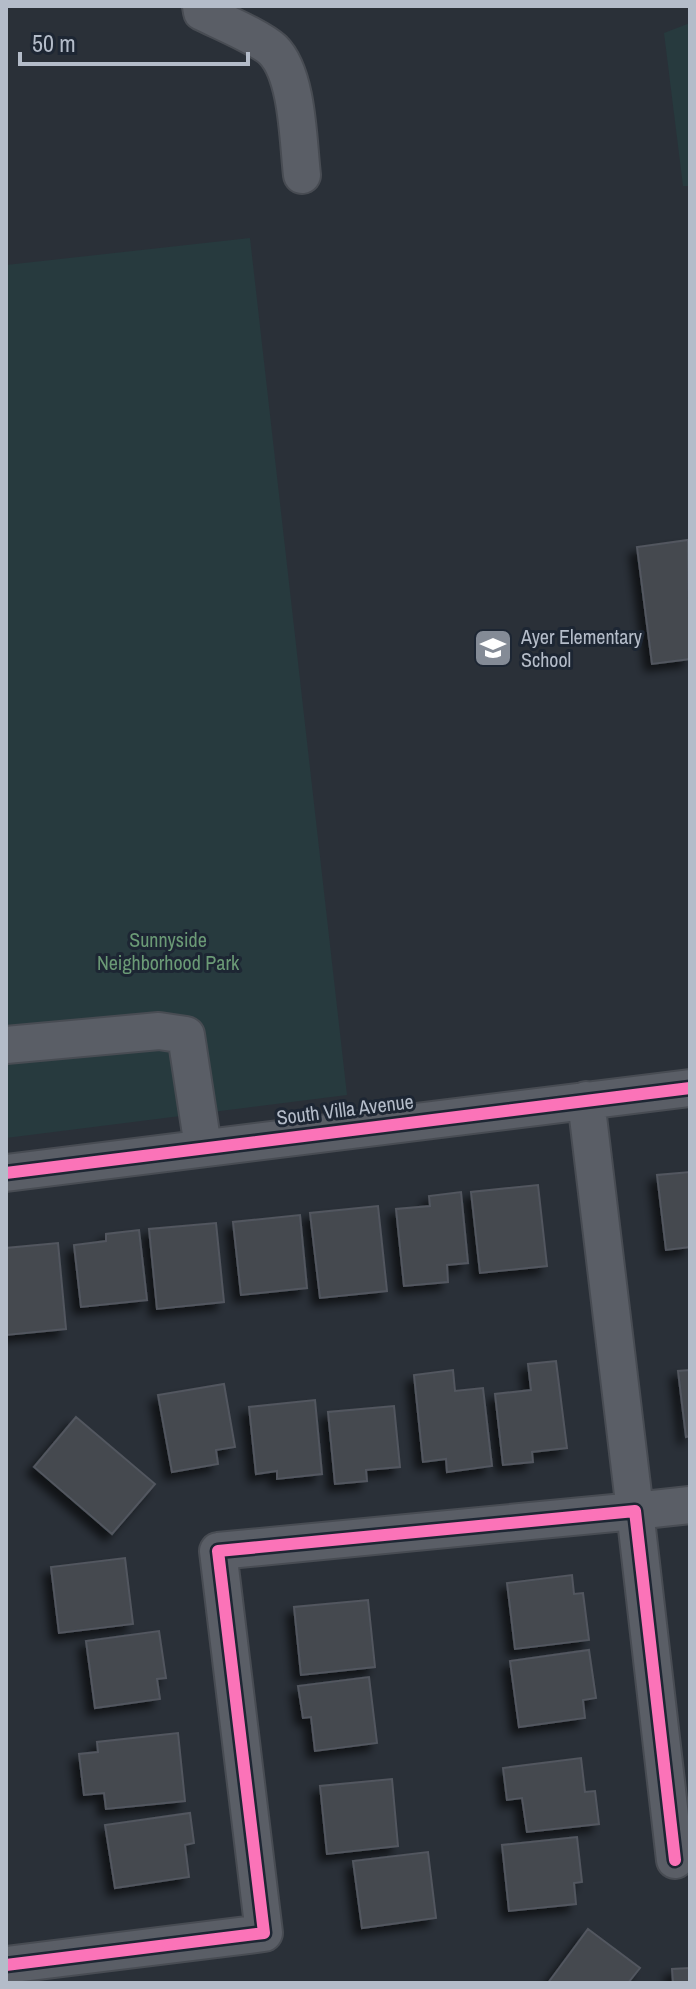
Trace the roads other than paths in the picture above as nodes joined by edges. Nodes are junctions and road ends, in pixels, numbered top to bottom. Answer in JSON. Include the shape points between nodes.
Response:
{"nodes":[{"id":1,"x":202,"y":9,"type":"edge"},
{"id":2,"x":302,"y":175,"type":"dead end"},
{"id":3,"x":6,"y":1045,"type":"edge"},
{"id":4,"x":690,"y":1088,"type":"edge"},
{"id":5,"x":586,"y":1100,"type":"junction"},
{"id":6,"x":203,"y":1147,"type":"junction"},
{"id":7,"x":6,"y":1173,"type":"edge"},
{"id":8,"x":690,"y":1505,"type":"edge"},
{"id":9,"x":635,"y":1511,"type":"junction"},
{"id":10,"x":675,"y":1860,"type":"dead end"},
{"id":11,"x":6,"y":1965,"type":"edge"}],
"edges":[{"from":1,"to":2,"type":"street","via":[[271,48],[283,62]]},
{"from":3,"to":6,"type":"street","via":[[159,1031],[186,1035]]},
{"from":4,"to":5,"type":"street","name":"South Villa Avenue"},
{"from":5,"to":6,"type":"street","name":"South Villa Avenue"},
{"from":5,"to":9,"type":"street"},
{"from":6,"to":7,"type":"street","name":"South Villa Avenue"},
{"from":8,"to":9,"type":"street"},
{"from":9,"to":10,"type":"street"},
{"from":9,"to":11,"type":"street","via":[[218,1551],[264,1933]]}]}
